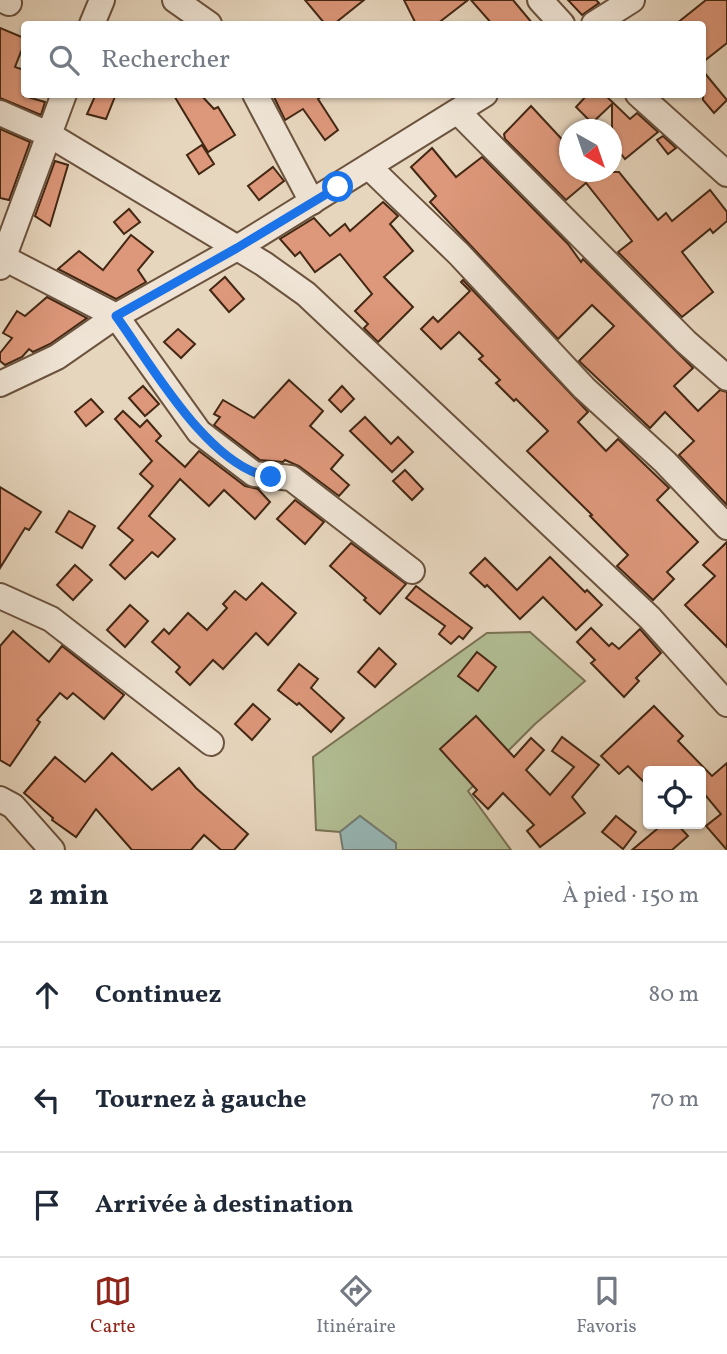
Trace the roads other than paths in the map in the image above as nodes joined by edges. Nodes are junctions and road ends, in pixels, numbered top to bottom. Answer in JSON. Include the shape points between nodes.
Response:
{"nodes":[{"id":1,"x":102,"y":0,"type":"edge"},
{"id":2,"x":175,"y":0,"type":"edge"},
{"id":3,"x":540,"y":0,"type":"edge"},
{"id":4,"x":632,"y":0,"type":"edge"},
{"id":5,"x":93,"y":21,"type":"edge"},
{"id":6,"x":205,"y":21,"type":"edge"},
{"id":7,"x":559,"y":21,"type":"edge"},
{"id":8,"x":599,"y":21,"type":"edge"},
{"id":9,"x":62,"y":98,"type":"edge"},
{"id":10,"x":257,"y":98,"type":"edge"},
{"id":11,"x":479,"y":98,"type":"edge"},
{"id":12,"x":642,"y":98,"type":"edge"},
{"id":13,"x":457,"y":112,"type":"junction"},
{"id":14,"x":0,"y":113,"type":"edge"},
{"id":15,"x":48,"y":134,"type":"junction"},
{"id":16,"x":369,"y":167,"type":"junction"},
{"id":17,"x":727,"y":174,"type":"edge"},
{"id":18,"x":312,"y":202,"type":"junction"},
{"id":19,"x":237,"y":248,"type":"junction"},
{"id":20,"x":1,"y":260,"type":"edge"},
{"id":21,"x":116,"y":316,"type":"junction"},
{"id":22,"x":727,"y":378,"type":"edge"},
{"id":23,"x":0,"y":384,"type":"edge"},
{"id":24,"x":727,"y":527,"type":"edge"},
{"id":25,"x":412,"y":571,"type":"dead end"},
{"id":26,"x":0,"y":596,"type":"edge"},
{"id":27,"x":727,"y":704,"type":"edge"},
{"id":28,"x":211,"y":743,"type":"dead end"},
{"id":29,"x":0,"y":799,"type":"edge"},
{"id":30,"x":52,"y":850,"type":"edge"}],
"edges":[{"from":1,"to":5,"type":"street"},
{"from":2,"to":6,"type":"street"},
{"from":3,"to":7,"type":"street"},
{"from":4,"to":8,"type":"street"},
{"from":9,"to":15,"type":"street"},
{"from":10,"to":18,"type":"street"},
{"from":11,"to":13,"type":"street"},
{"from":12,"to":17,"type":"street"},
{"from":13,"to":16,"type":"street"},
{"from":13,"to":22,"type":"street"},
{"from":14,"to":15,"type":"street"},
{"from":15,"to":19,"type":"street"},
{"from":15,"to":20,"type":"street"},
{"from":16,"to":18,"type":"street"},
{"from":16,"to":24,"type":"street"},
{"from":18,"to":19,"type":"street"},
{"from":19,"to":21,"type":"street"},
{"from":19,"to":27,"type":"street","via":[[306,294],[650,618]]},
{"from":20,"to":21,"type":"street"},
{"from":21,"to":23,"type":"street","via":[[57,357]]},
{"from":21,"to":25,"type":"street","via":[[199,432],[254,474],[291,478]]},
{"from":26,"to":28,"type":"street","via":[[51,619]]},
{"from":29,"to":30,"type":"street","via":[[13,806]]}]}
